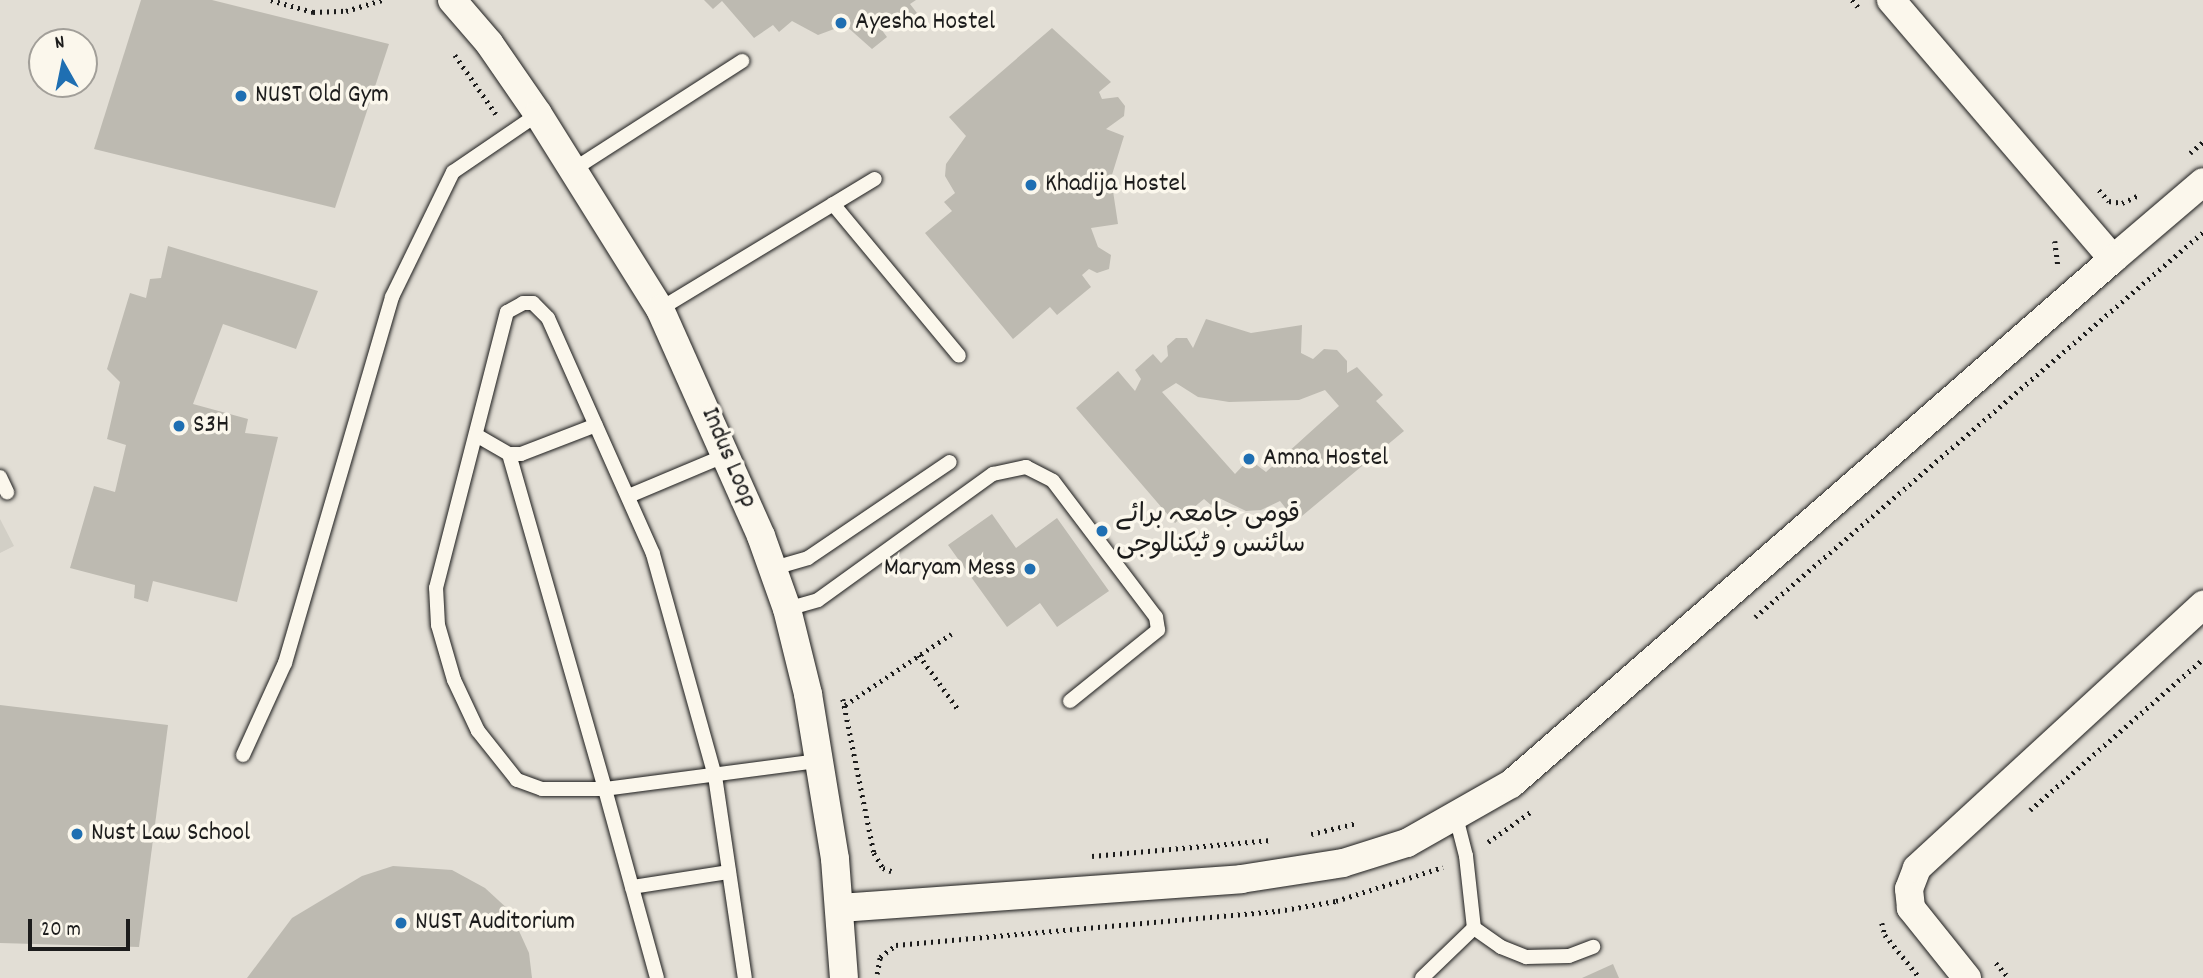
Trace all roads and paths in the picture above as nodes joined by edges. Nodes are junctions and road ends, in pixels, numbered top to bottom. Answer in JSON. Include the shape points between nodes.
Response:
{"nodes":[{"id":1,"x":271,"y":0,"type":"edge"},
{"id":2,"x":383,"y":0,"type":"edge"},
{"id":3,"x":452,"y":0,"type":"edge"},
{"id":4,"x":1891,"y":0,"type":"edge"},
{"id":5,"x":742,"y":61,"type":"dead end"},
{"id":6,"x":538,"y":114,"type":"junction"},
{"id":7,"x":2203,"y":142,"type":"edge"},
{"id":8,"x":2183,"y":159,"type":"dead end"},
{"id":9,"x":574,"y":169,"type":"junction"},
{"id":10,"x":875,"y":179,"type":"dead end"},
{"id":11,"x":2090,"y":180,"type":"dead end"},
{"id":12,"x":2203,"y":183,"type":"edge"},
{"id":13,"x":2143,"y":193,"type":"dead end"},
{"id":14,"x":833,"y":204,"type":"junction"},
{"id":15,"x":2052,"y":234,"type":"dead end"},
{"id":16,"x":2113,"y":260,"type":"junction"},
{"id":17,"x":2051,"y":274,"type":"dead end"},
{"id":18,"x":660,"y":309,"type":"junction"},
{"id":19,"x":959,"y":356,"type":"dead end"},
{"id":20,"x":596,"y":425,"type":"junction"},
{"id":21,"x":476,"y":435,"type":"junction"},
{"id":22,"x":509,"y":453,"type":"junction"},
{"id":23,"x":726,"y":455,"type":"junction"},
{"id":24,"x":950,"y":462,"type":"dead end"},
{"id":25,"x":0,"y":477,"type":"edge"},
{"id":26,"x":7,"y":492,"type":"dead end"},
{"id":27,"x":631,"y":495,"type":"junction"},
{"id":28,"x":774,"y":568,"type":"junction"},
{"id":29,"x":2203,"y":605,"type":"edge"},
{"id":30,"x":787,"y":609,"type":"junction"},
{"id":31,"x":951,"y":634,"type":"dead end"},
{"id":32,"x":919,"y":655,"type":"junction"},
{"id":33,"x":2203,"y":659,"type":"edge"},
{"id":34,"x":841,"y":692,"type":"dead end"},
{"id":35,"x":1070,"y":701,"type":"dead end"},
{"id":36,"x":845,"y":705,"type":"junction"},
{"id":37,"x":958,"y":709,"type":"dead end"},
{"id":38,"x":243,"y":755,"type":"dead end"},
{"id":39,"x":819,"y":761,"type":"junction"},
{"id":40,"x":715,"y":776,"type":"junction"},
{"id":41,"x":605,"y":789,"type":"junction"},
{"id":42,"x":1456,"y":817,"type":"junction"},
{"id":43,"x":2019,"y":820,"type":"dead end"},
{"id":44,"x":1366,"y":821,"type":"dead end"},
{"id":45,"x":1303,"y":835,"type":"dead end"},
{"id":46,"x":1277,"y":839,"type":"dead end"},
{"id":47,"x":1087,"y":856,"type":"dead end"},
{"id":48,"x":729,"y":872,"type":"junction"},
{"id":49,"x":901,"y":872,"type":"dead end"},
{"id":50,"x":632,"y":887,"type":"junction"},
{"id":51,"x":840,"y":908,"type":"junction"},
{"id":52,"x":1474,"y":928,"type":"junction"},
{"id":53,"x":1593,"y":947,"type":"dead end"},
{"id":54,"x":1991,"y":958,"type":"dead end"},
{"id":55,"x":657,"y":978,"type":"edge"},
{"id":56,"x":745,"y":978,"type":"edge"},
{"id":57,"x":844,"y":978,"type":"edge"},
{"id":58,"x":1422,"y":978,"type":"edge"},
{"id":59,"x":1967,"y":978,"type":"edge"},
{"id":60,"x":2009,"y":978,"type":"edge"}],
"edges":[{"from":1,"to":2,"type":"path","via":[[313,12],[346,11]]},
{"from":3,"to":6,"type":"street","name":"Indus Loop","via":[[489,43]]},
{"from":4,"to":16,"type":"street"},
{"from":5,"to":9,"type":"lane"},
{"from":6,"to":9,"type":"street","name":"Indus Loop"},
{"from":6,"to":38,"type":"lane","via":[[453,172],[392,297],[285,663]]},
{"from":7,"to":8,"type":"path"},
{"from":9,"to":18,"type":"street","name":"Indus Loop"},
{"from":10,"to":14,"type":"lane"},
{"from":11,"to":13,"type":"path","via":[[2109,201],[2122,203]]},
{"from":12,"to":16,"type":"street"},
{"from":14,"to":18,"type":"lane"},
{"from":14,"to":19,"type":"lane"},
{"from":15,"to":17,"type":"path","via":[[2058,266]]},
{"from":16,"to":42,"type":"street","via":[[1511,784]]},
{"from":18,"to":23,"type":"street","name":"Indus Loop"},
{"from":20,"to":21,"type":"lane","via":[[548,318],[533,303],[523,303],[508,312]]},
{"from":20,"to":22,"type":"lane","via":[[532,452]]},
{"from":20,"to":27,"type":"lane"},
{"from":21,"to":22,"type":"lane"},
{"from":21,"to":41,"type":"lane","via":[[436,588],[438,625],[454,680],[478,731],[517,780],[542,789]]},
{"from":22,"to":41,"type":"lane"},
{"from":23,"to":27,"type":"lane"},
{"from":23,"to":28,"type":"street","name":"Indus Loop"},
{"from":24,"to":28,"type":"lane","via":[[808,558]]},
{"from":25,"to":26,"type":"lane"},
{"from":27,"to":40,"type":"lane","via":[[653,554]]},
{"from":28,"to":30,"type":"street","name":"Indus Loop"},
{"from":29,"to":59,"type":"street","via":[[1917,867],[1909,889],[1911,908]]},
{"from":30,"to":35,"type":"lane","via":[[818,600],[993,474],[1026,467],[1053,481],[1156,617],[1158,630]]},
{"from":30,"to":39,"type":"street","name":"Indus Loop"},
{"from":31,"to":32,"type":"path"},
{"from":32,"to":36,"type":"path"},
{"from":32,"to":37,"type":"path"},
{"from":33,"to":43,"type":"path"},
{"from":34,"to":36,"type":"path"},
{"from":36,"to":49,"type":"path","via":[[874,853],[883,868]]},
{"from":39,"to":40,"type":"lane"},
{"from":39,"to":51,"type":"street","name":"Indus Loop"},
{"from":40,"to":41,"type":"lane"},
{"from":40,"to":48,"type":"lane"},
{"from":41,"to":50,"type":"lane"},
{"from":42,"to":51,"type":"street","via":[[1407,843],[1343,863],[1241,879]]},
{"from":42,"to":52,"type":"lane","via":[[1466,856]]},
{"from":44,"to":45,"type":"path"},
{"from":46,"to":47,"type":"path"},
{"from":48,"to":50,"type":"lane"},
{"from":48,"to":56,"type":"lane"},
{"from":50,"to":55,"type":"lane"},
{"from":51,"to":57,"type":"street","name":"Indus Loop"},
{"from":52,"to":53,"type":"lane","via":[[1526,957],[1569,956]]},
{"from":52,"to":58,"type":"lane"},
{"from":54,"to":60,"type":"path"}]}
